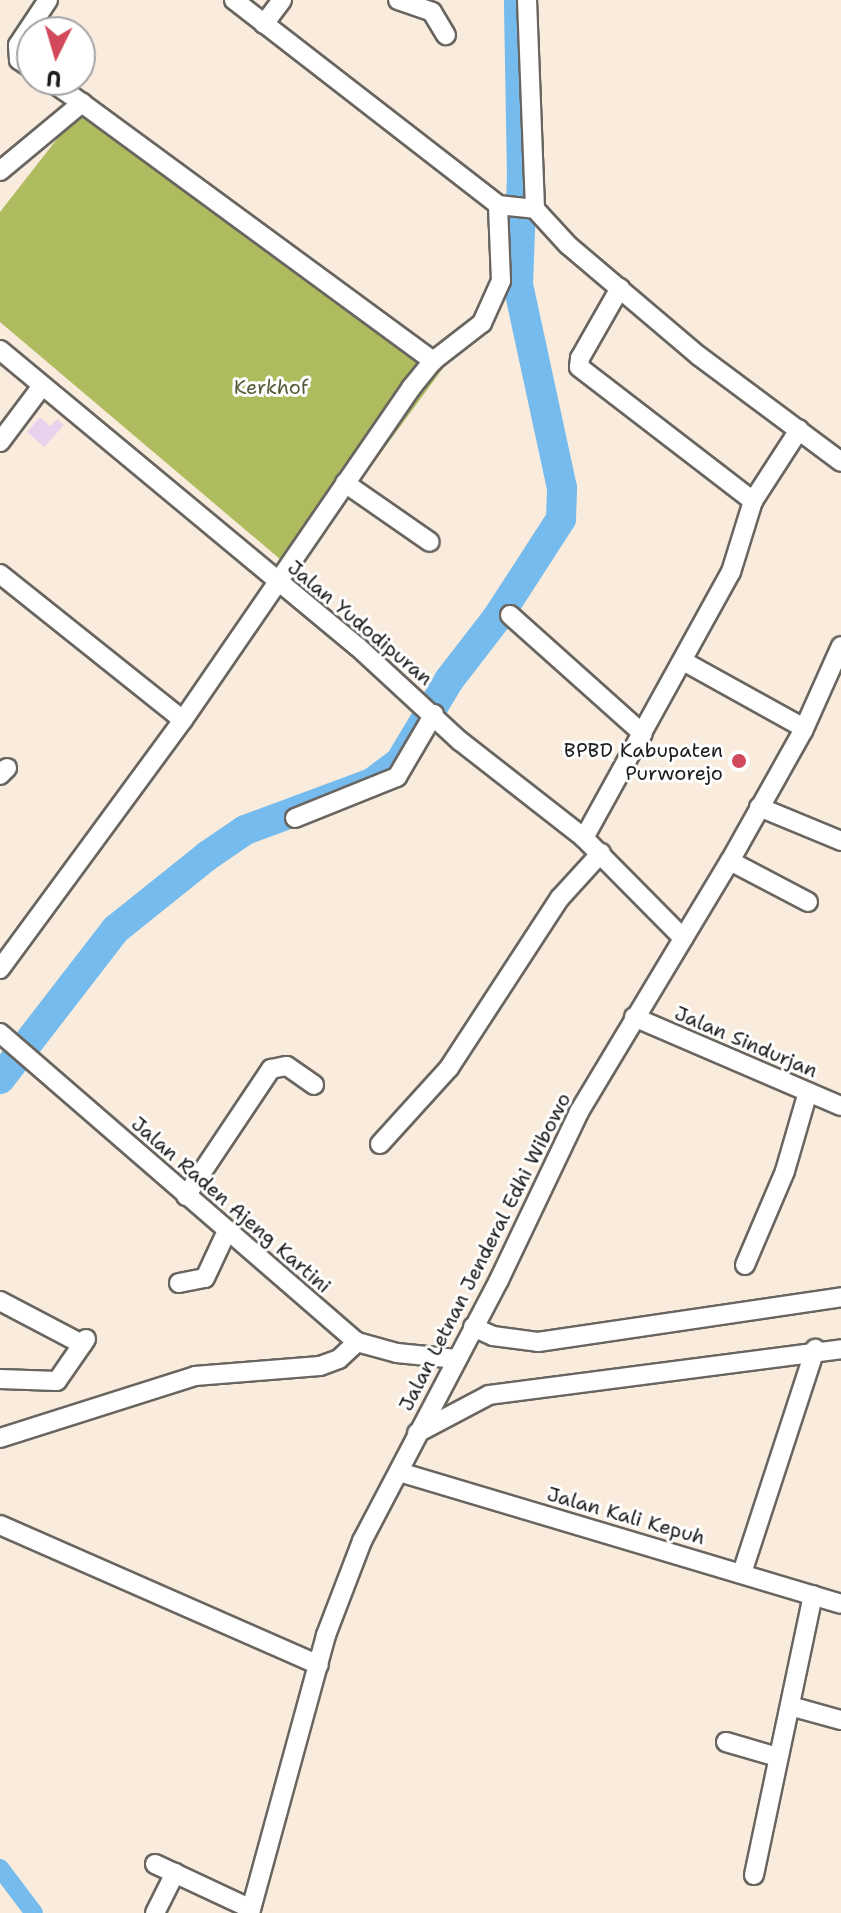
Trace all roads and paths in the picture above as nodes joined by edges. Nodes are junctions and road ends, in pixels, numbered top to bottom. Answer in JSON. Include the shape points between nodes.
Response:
{"nodes":[{"id":1,"x":234,"y":0,"type":"edge"},
{"id":2,"x":282,"y":0,"type":"edge"},
{"id":3,"x":398,"y":0,"type":"edge"},
{"id":4,"x":527,"y":0,"type":"edge"},
{"id":5,"x":264,"y":24,"type":"junction"},
{"id":6,"x":446,"y":35,"type":"dead end"},
{"id":7,"x":72,"y":96,"type":"edge"},
{"id":8,"x":82,"y":103,"type":"junction"},
{"id":9,"x":0,"y":171,"type":"edge"},
{"id":10,"x":518,"y":207,"type":"junction"},
{"id":11,"x":620,"y":288,"type":"junction"},
{"id":12,"x":0,"y":350,"type":"edge"},
{"id":13,"x":433,"y":361,"type":"junction"},
{"id":14,"x":42,"y":386,"type":"junction"},
{"id":15,"x":799,"y":430,"type":"junction"},
{"id":16,"x":0,"y":442,"type":"edge"},
{"id":17,"x":841,"y":462,"type":"edge"},
{"id":18,"x":345,"y":483,"type":"junction"},
{"id":19,"x":753,"y":501,"type":"junction"},
{"id":20,"x":430,"y":542,"type":"dead end"},
{"id":21,"x":0,"y":574,"type":"edge"},
{"id":22,"x":278,"y":582,"type":"junction"},
{"id":23,"x":510,"y":615,"type":"dead end"},
{"id":24,"x":841,"y":646,"type":"edge"},
{"id":25,"x":683,"y":661,"type":"junction"},
{"id":26,"x":432,"y":713,"type":"junction"},
{"id":27,"x":183,"y":720,"type":"junction"},
{"id":28,"x":804,"y":728,"type":"junction"},
{"id":29,"x":643,"y":734,"type":"junction"},
{"id":30,"x":759,"y":807,"type":"junction"},
{"id":31,"x":295,"y":818,"type":"dead end"},
{"id":32,"x":584,"y":838,"type":"junction"},
{"id":33,"x":841,"y":841,"type":"edge"},
{"id":34,"x":601,"y":853,"type":"junction"},
{"id":35,"x":730,"y":861,"type":"junction"},
{"id":36,"x":808,"y":902,"type":"dead end"},
{"id":37,"x":683,"y":938,"type":"junction"},
{"id":38,"x":0,"y":969,"type":"edge"},
{"id":39,"x":634,"y":1017,"type":"junction"},
{"id":40,"x":0,"y":1033,"type":"edge"},
{"id":41,"x":314,"y":1085,"type":"dead end"},
{"id":42,"x":808,"y":1092,"type":"junction"},
{"id":43,"x":841,"y":1106,"type":"edge"},
{"id":44,"x":380,"y":1144,"type":"dead end"},
{"id":45,"x":186,"y":1196,"type":"junction"},
{"id":46,"x":227,"y":1231,"type":"junction"},
{"id":47,"x":745,"y":1265,"type":"dead end"},
{"id":48,"x":179,"y":1283,"type":"dead end"},
{"id":49,"x":841,"y":1297,"type":"edge"},
{"id":50,"x":0,"y":1301,"type":"edge"},
{"id":51,"x":473,"y":1327,"type":"junction"},
{"id":52,"x":357,"y":1342,"type":"junction"},
{"id":53,"x":815,"y":1349,"type":"junction"},
{"id":54,"x":841,"y":1349,"type":"edge"},
{"id":55,"x":457,"y":1359,"type":"junction"},
{"id":56,"x":0,"y":1379,"type":"edge"},
{"id":57,"x":417,"y":1433,"type":"junction"},
{"id":58,"x":0,"y":1438,"type":"edge"},
{"id":59,"x":399,"y":1472,"type":"junction"},
{"id":60,"x":0,"y":1525,"type":"edge"},
{"id":61,"x":742,"y":1573,"type":"junction"},
{"id":62,"x":813,"y":1595,"type":"junction"},
{"id":63,"x":841,"y":1604,"type":"edge"},
{"id":64,"x":319,"y":1665,"type":"junction"},
{"id":65,"x":790,"y":1706,"type":"junction"},
{"id":66,"x":841,"y":1720,"type":"edge"},
{"id":67,"x":726,"y":1742,"type":"dead end"},
{"id":68,"x":777,"y":1757,"type":"junction"},
{"id":69,"x":155,"y":1864,"type":"dead end"},
{"id":70,"x":175,"y":1873,"type":"junction"},
{"id":71,"x":754,"y":1875,"type":"dead end"},
{"id":72,"x":250,"y":1911,"type":"edge"},
{"id":73,"x":155,"y":1913,"type":"edge"}],
"edges":[{"from":1,"to":5,"type":"street"},
{"from":2,"to":5,"type":"street"},
{"from":3,"to":6,"type":"street","via":[[432,12]]},
{"from":4,"to":10,"type":"street"},
{"from":5,"to":10,"type":"street"},
{"from":7,"to":8,"type":"street"},
{"from":8,"to":9,"type":"street"},
{"from":8,"to":13,"type":"street"},
{"from":10,"to":11,"type":"street"},
{"from":10,"to":13,"type":"street","via":[[497,299],[482,323]]},
{"from":11,"to":15,"type":"street"},
{"from":11,"to":19,"type":"street","via":[[579,367]]},
{"from":12,"to":14,"type":"street","name":"Jalan Yudodipuran"},
{"from":13,"to":18,"type":"street"},
{"from":14,"to":16,"type":"street"},
{"from":14,"to":22,"type":"street","name":"Jalan Yudodipuran"},
{"from":15,"to":17,"type":"street"},
{"from":15,"to":19,"type":"street"},
{"from":18,"to":20,"type":"street"},
{"from":18,"to":22,"type":"street"},
{"from":19,"to":25,"type":"street","via":[[731,572]]},
{"from":21,"to":27,"type":"street"},
{"from":22,"to":26,"type":"street","name":"Jalan Yudodipuran"},
{"from":22,"to":27,"type":"street"},
{"from":23,"to":29,"type":"street"},
{"from":24,"to":28,"type":"street","name":"Jalan Letnan Jenderal Edhi Wibowo"},
{"from":25,"to":28,"type":"street"},
{"from":25,"to":29,"type":"street"},
{"from":26,"to":31,"type":"street","via":[[397,777]]},
{"from":26,"to":32,"type":"street","name":"Jalan Yudodipuran"},
{"from":27,"to":38,"type":"street"},
{"from":28,"to":30,"type":"street","name":"Jalan Letnan Jenderal Edhi Wibowo"},
{"from":29,"to":32,"type":"street"},
{"from":30,"to":33,"type":"street"},
{"from":30,"to":35,"type":"street","name":"Jalan Letnan Jenderal Edhi Wibowo"},
{"from":32,"to":34,"type":"street","name":"Jalan Yudodipuran"},
{"from":34,"to":37,"type":"street","name":"Jalan Yudodipuran"},
{"from":34,"to":44,"type":"street","via":[[560,898],[449,1068]]},
{"from":35,"to":36,"type":"street"},
{"from":35,"to":37,"type":"street","name":"Jalan Letnan Jenderal Edhi Wibowo"},
{"from":37,"to":39,"type":"street","name":"Jalan Letnan Jenderal Edhi Wibowo"},
{"from":39,"to":42,"type":"street","name":"Jalan Sindurjan"},
{"from":39,"to":51,"type":"street","name":"Jalan Letnan Jenderal Edhi Wibowo","via":[[579,1112]]},
{"from":40,"to":45,"type":"street","name":"Jalan Raden Ajeng Kartini"},
{"from":41,"to":45,"type":"street","via":[[287,1066],[271,1069]]},
{"from":42,"to":43,"type":"street","name":"Jalan Sindurjan"},
{"from":42,"to":47,"type":"street","via":[[785,1171]]},
{"from":45,"to":46,"type":"street","name":"Jalan Raden Ajeng Kartini"},
{"from":46,"to":48,"type":"street","via":[[205,1278]]},
{"from":46,"to":52,"type":"street","name":"Jalan Raden Ajeng Kartini"},
{"from":49,"to":51,"type":"street","via":[[538,1342],[493,1336]]},
{"from":50,"to":56,"type":"street","via":[[84,1342],[57,1381]]},
{"from":51,"to":55,"type":"street","name":"Jalan Letnan Jenderal Edhi Wibowo"},
{"from":52,"to":55,"type":"street","name":"Jalan Raden Ajeng Kartini","via":[[397,1353]]},
{"from":52,"to":58,"type":"street","via":[[339,1359],[320,1366],[195,1376]]},
{"from":53,"to":54,"type":"street"},
{"from":53,"to":57,"type":"street","via":[[489,1395]]},
{"from":53,"to":61,"type":"street"},
{"from":55,"to":57,"type":"street","name":"Jalan Letnan Jenderal Edhi Wibowo"},
{"from":57,"to":59,"type":"street","name":"Jalan Letnan Jenderal Edhi Wibowo"},
{"from":59,"to":61,"type":"street","name":"Jalan Kali Kepuh"},
{"from":59,"to":64,"type":"street","name":"Jalan Letnan Jenderal Edhi Wibowo","via":[[345,1580]]},
{"from":60,"to":64,"type":"street"},
{"from":61,"to":62,"type":"street","name":"Jalan Kali Kepuh"},
{"from":62,"to":63,"type":"street","name":"Jalan Kali Kepuh"},
{"from":62,"to":65,"type":"street"},
{"from":64,"to":72,"type":"street","name":"Jalan Letnan Jenderal Edhi Wibowo"},
{"from":65,"to":66,"type":"street"},
{"from":65,"to":68,"type":"street"},
{"from":67,"to":68,"type":"street"},
{"from":68,"to":71,"type":"street"},
{"from":69,"to":70,"type":"street"},
{"from":70,"to":72,"type":"street"},
{"from":70,"to":73,"type":"street"}]}
